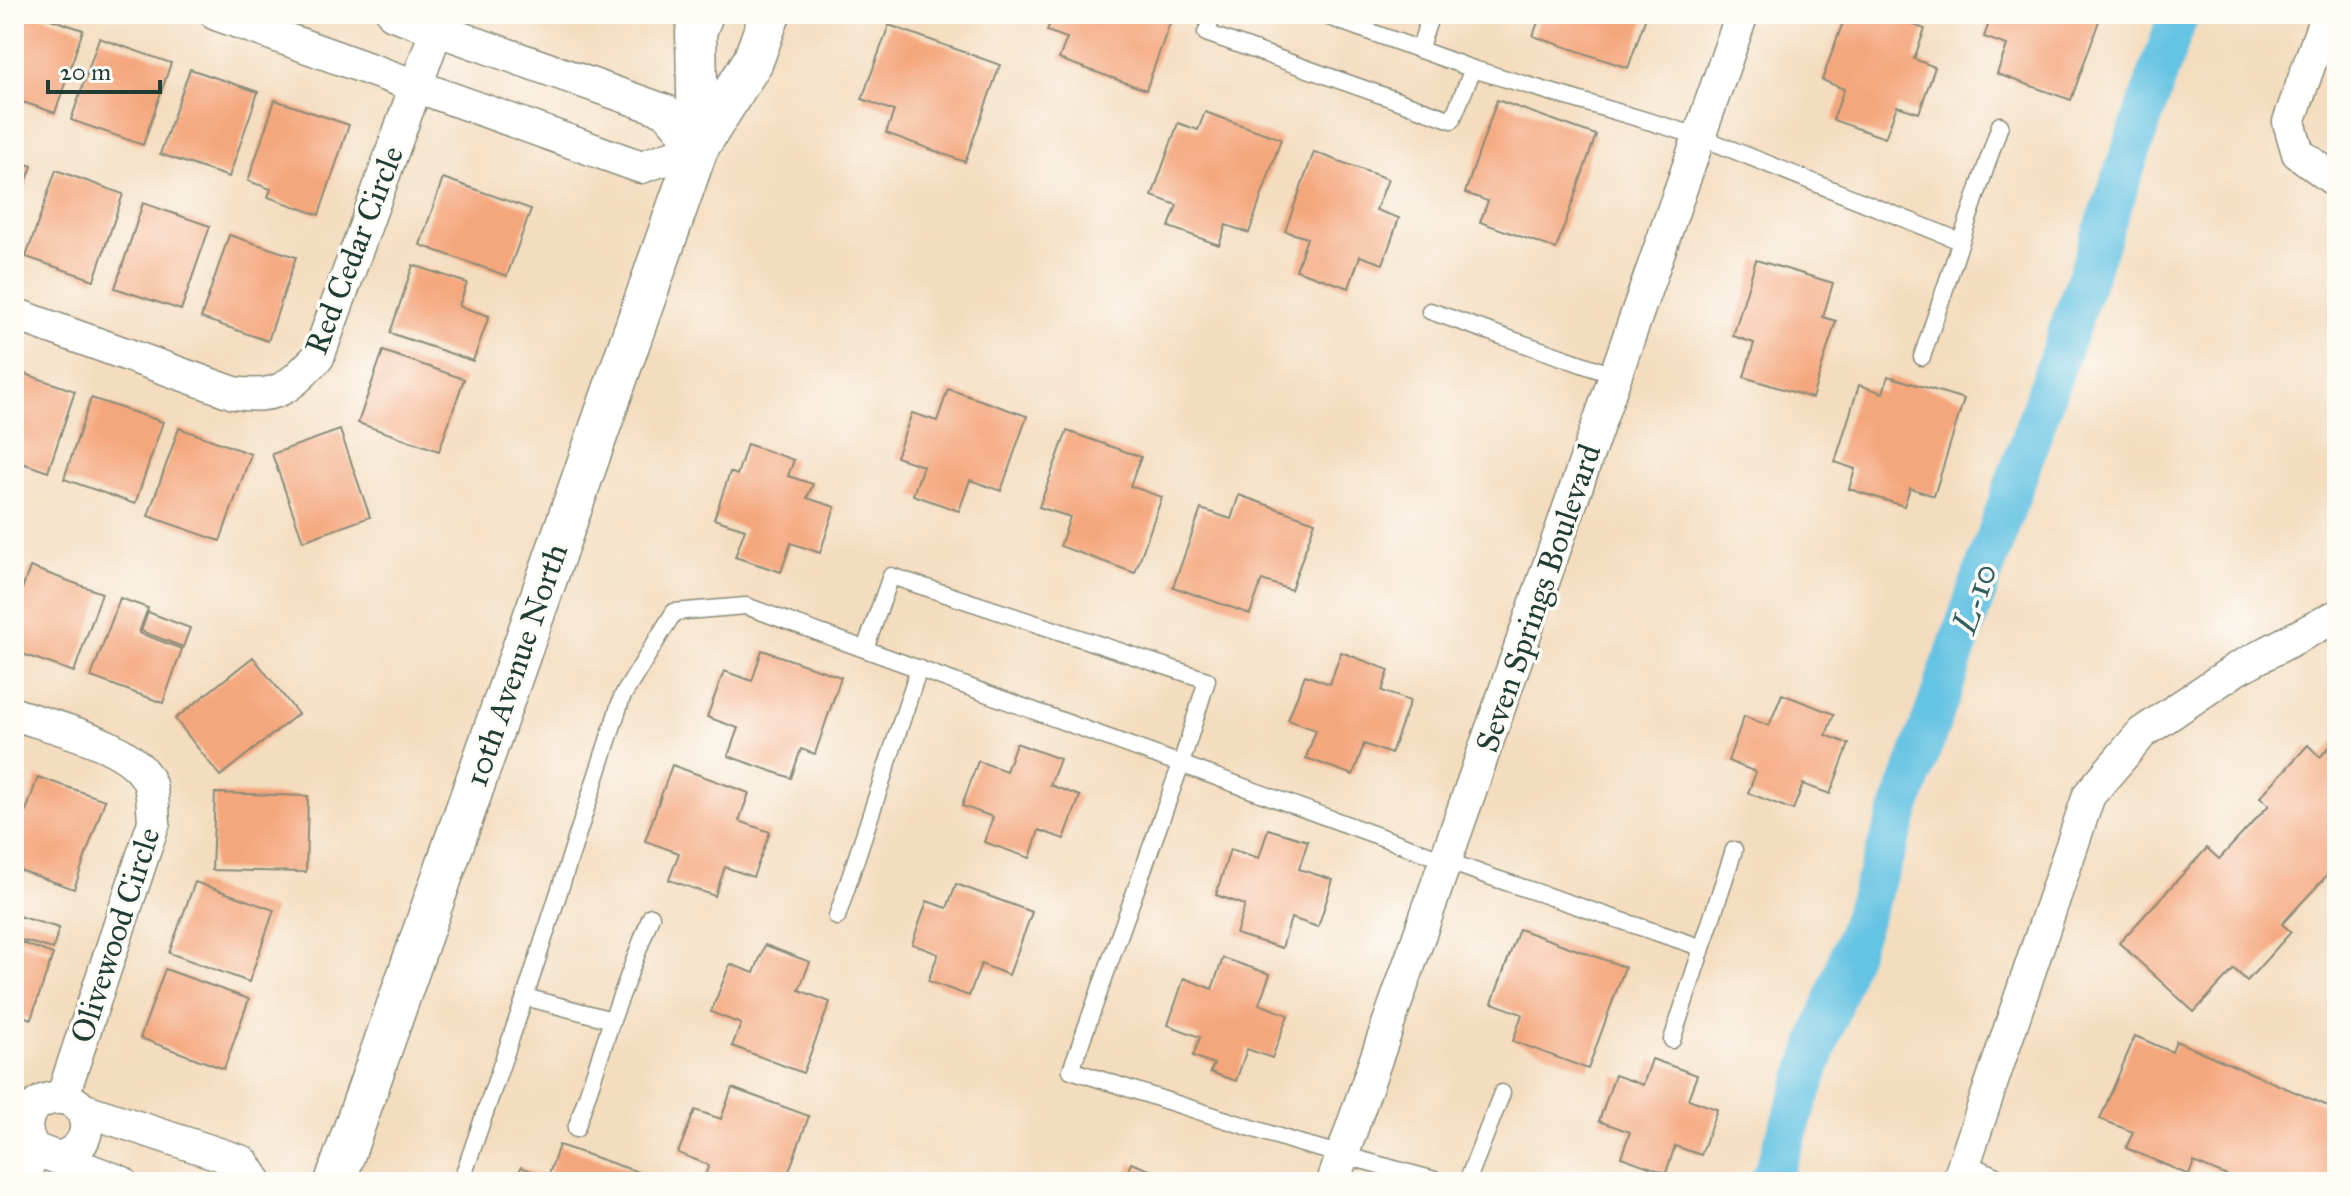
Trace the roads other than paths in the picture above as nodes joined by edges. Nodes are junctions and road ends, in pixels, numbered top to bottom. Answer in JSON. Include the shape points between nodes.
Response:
{"nodes":[{"id":1,"x":216,"y":14,"type":"edge"},
{"id":2,"x":393,"y":14,"type":"edge"},
{"id":3,"x":703,"y":14,"type":"edge"},
{"id":4,"x":770,"y":14,"type":"edge"},
{"id":5,"x":1214,"y":14,"type":"edge"},
{"id":6,"x":1321,"y":14,"type":"edge"},
{"id":7,"x":1431,"y":14,"type":"edge"},
{"id":8,"x":1742,"y":14,"type":"edge"},
{"id":9,"x":2327,"y":14,"type":"edge"},
{"id":10,"x":439,"y":22,"type":"edge"},
{"id":11,"x":1419,"y":50,"type":"junction"},
{"id":12,"x":1473,"y":69,"type":"junction"},
{"id":13,"x":416,"y":86,"type":"junction"},
{"id":14,"x":2000,"y":125,"type":"dead end"},
{"id":15,"x":1698,"y":136,"type":"junction"},
{"id":16,"x":698,"y":148,"type":"junction"},
{"id":17,"x":2337,"y":182,"type":"edge"},
{"id":18,"x":1960,"y":241,"type":"junction"},
{"id":19,"x":1430,"y":311,"type":"dead end"},
{"id":20,"x":14,"y":314,"type":"edge"},
{"id":21,"x":1922,"y":357,"type":"dead end"},
{"id":22,"x":1616,"y":376,"type":"junction"},
{"id":23,"x":2337,"y":616,"type":"edge"},
{"id":24,"x":865,"y":649,"type":"junction"},
{"id":25,"x":919,"y":668,"type":"junction"},
{"id":26,"x":14,"y":714,"type":"edge"},
{"id":27,"x":1181,"y":764,"type":"junction"},
{"id":28,"x":1734,"y":850,"type":"dead end"},
{"id":29,"x":1446,"y":860,"type":"junction"},
{"id":30,"x":651,"y":916,"type":"dead end"},
{"id":31,"x":837,"y":917,"type":"dead end"},
{"id":32,"x":1700,"y":947,"type":"junction"},
{"id":33,"x":525,"y":997,"type":"junction"},
{"id":34,"x":612,"y":1020,"type":"junction"},
{"id":35,"x":1672,"y":1040,"type":"dead end"},
{"id":36,"x":1502,"y":1093,"type":"dead end"},
{"id":37,"x":71,"y":1103,"type":"junction"},
{"id":38,"x":30,"y":1129,"type":"edge"},
{"id":39,"x":576,"y":1129,"type":"dead end"},
{"id":40,"x":1338,"y":1168,"type":"edge"},
{"id":41,"x":1971,"y":1178,"type":"edge"},
{"id":42,"x":22,"y":1182,"type":"edge"},
{"id":43,"x":121,"y":1182,"type":"edge"},
{"id":44,"x":256,"y":1182,"type":"edge"},
{"id":45,"x":335,"y":1182,"type":"edge"},
{"id":46,"x":461,"y":1182,"type":"edge"},
{"id":47,"x":1442,"y":1182,"type":"edge"},
{"id":48,"x":1467,"y":1182,"type":"edge"}],
"edges":[{"from":1,"to":13,"type":"street"},
{"from":2,"to":10,"type":"street"},
{"from":3,"to":16,"type":"street","name":"10th Avenue North","via":[[696,32]]},
{"from":4,"to":16,"type":"street","name":"10th Avenue North","via":[[753,61]]},
{"from":5,"to":12,"type":"lane","via":[[1206,33],[1452,120]]},
{"from":6,"to":11,"type":"lane"},
{"from":7,"to":11,"type":"lane"},
{"from":8,"to":15,"type":"street","name":"Seven Springs Boulevard"},
{"from":9,"to":17,"type":"street","via":[[2289,122],[2298,153]]},
{"from":10,"to":13,"type":"street","name":"Red Cedar Circle"},
{"from":10,"to":16,"type":"street","via":[[666,111]]},
{"from":11,"to":12,"type":"lane"},
{"from":12,"to":15,"type":"lane"},
{"from":13,"to":16,"type":"street","via":[[641,167]]},
{"from":13,"to":20,"type":"street","name":"Red Cedar Circle","via":[[318,357],[287,389],[261,396],[234,393]]},
{"from":14,"to":18,"type":"lane"},
{"from":15,"to":18,"type":"lane"},
{"from":15,"to":22,"type":"street","name":"Seven Springs Boulevard"},
{"from":16,"to":45,"type":"street","name":"10th Avenue North"},
{"from":18,"to":21,"type":"lane"},
{"from":19,"to":22,"type":"lane"},
{"from":22,"to":29,"type":"street","name":"Seven Springs Boulevard"},
{"from":23,"to":41,"type":"street","via":[[2238,668],[2142,733],[2089,795]]},
{"from":24,"to":25,"type":"lane"},
{"from":24,"to":27,"type":"lane","via":[[891,576],[1207,680]]},
{"from":24,"to":33,"type":"lane","via":[[746,606],[674,612],[622,697]]},
{"from":25,"to":27,"type":"lane"},
{"from":25,"to":31,"type":"lane"},
{"from":26,"to":37,"type":"street","name":"Olivewood Circle","via":[[110,747],[133,761],[149,783],[151,796],[154,822]]},
{"from":27,"to":29,"type":"lane"},
{"from":27,"to":40,"type":"lane","via":[[1071,1070],[1295,1142]]},
{"from":28,"to":32,"type":"lane"},
{"from":29,"to":32,"type":"lane"},
{"from":29,"to":40,"type":"street","name":"Seven Springs Boulevard"},
{"from":30,"to":34,"type":"lane"},
{"from":32,"to":35,"type":"lane"},
{"from":33,"to":34,"type":"lane"},
{"from":33,"to":46,"type":"lane"},
{"from":34,"to":39,"type":"lane"},
{"from":36,"to":48,"type":"lane"},
{"from":37,"to":38,"type":"street","via":[[43,1099]]},
{"from":37,"to":38,"type":"street","via":[[84,1116],[80,1146]]},
{"from":37,"to":44,"type":"street","via":[[243,1162]]},
{"from":38,"to":42,"type":"street"},
{"from":38,"to":43,"type":"street"},
{"from":40,"to":47,"type":"lane"}]}
